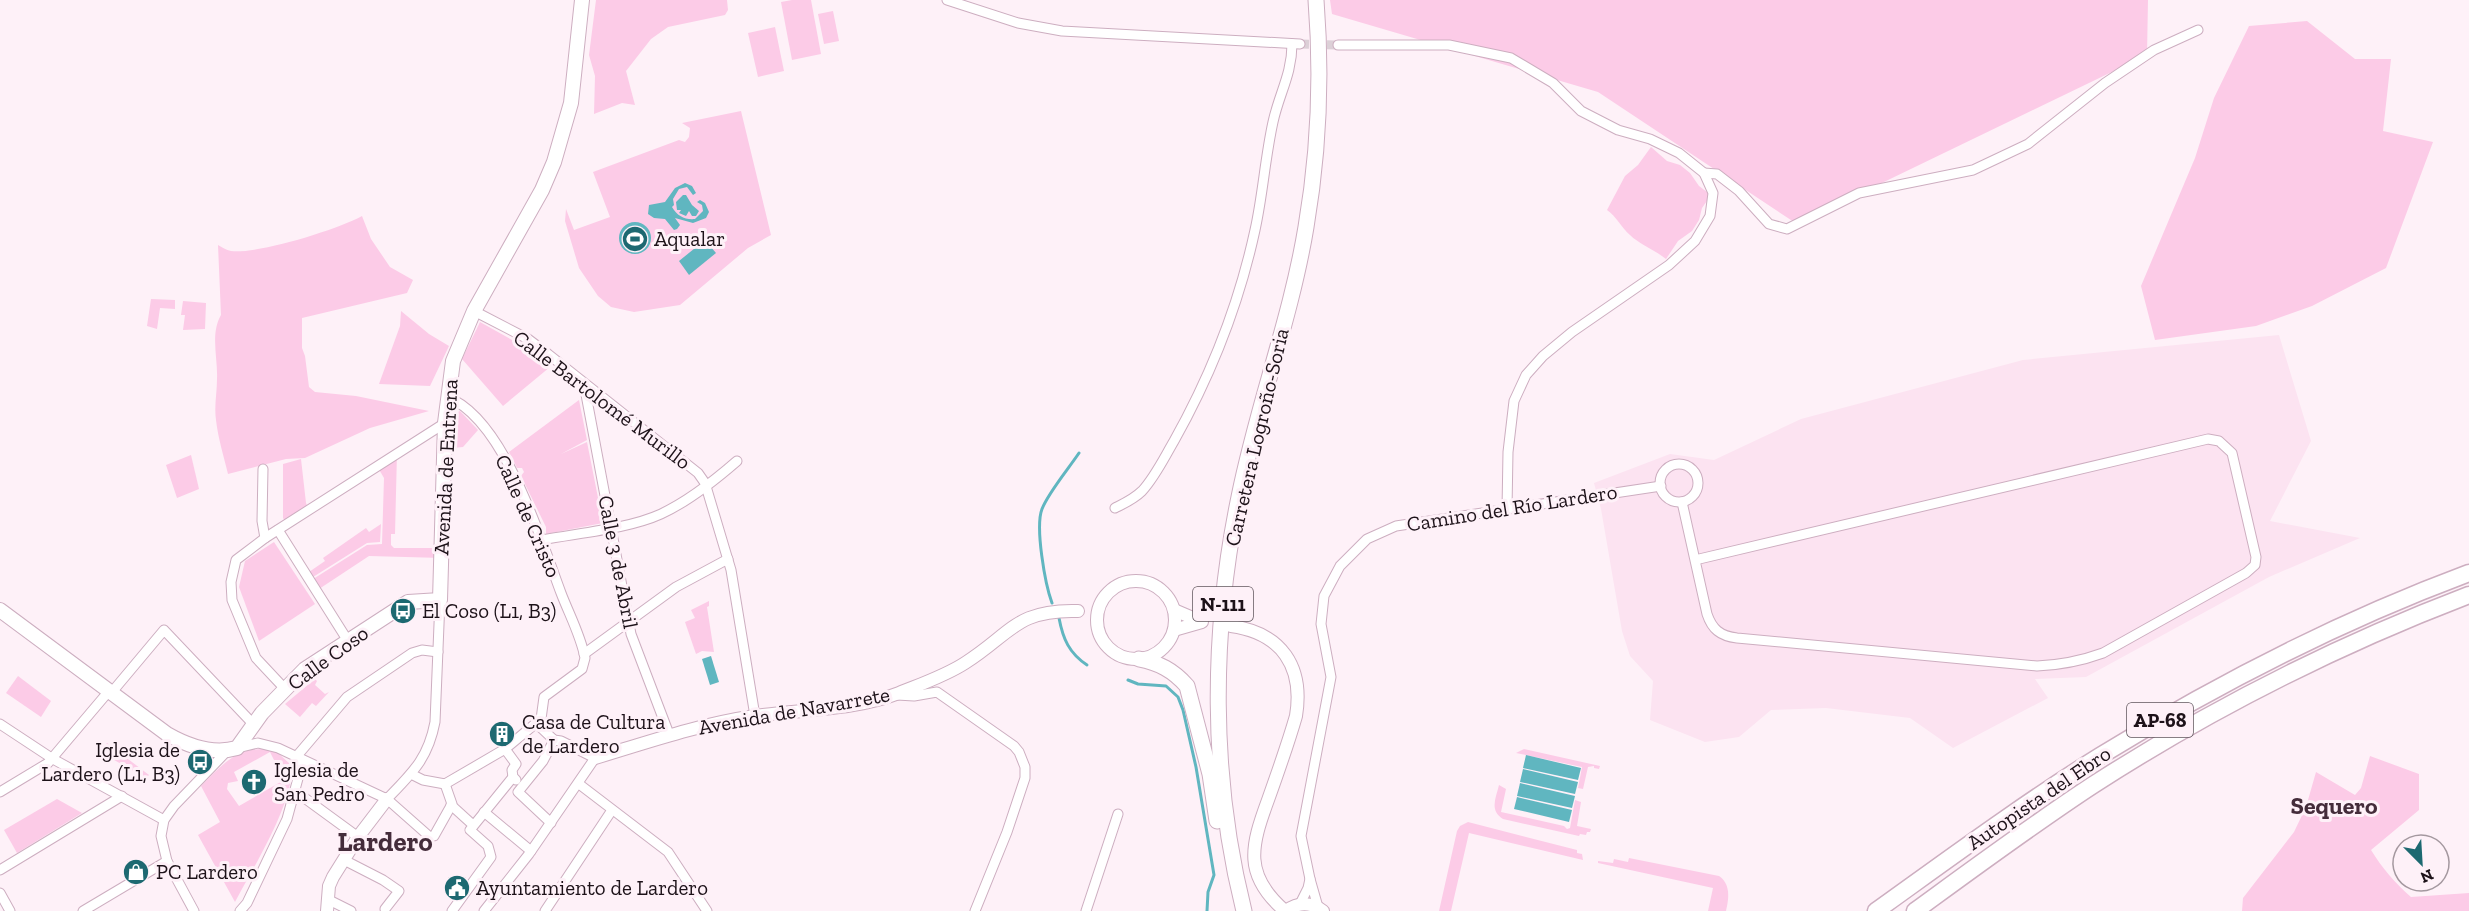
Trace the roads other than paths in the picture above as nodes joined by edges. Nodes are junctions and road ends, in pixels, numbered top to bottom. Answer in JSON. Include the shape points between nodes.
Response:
{"nodes":[{"id":1,"x":582,"y":0,"type":"edge"},
{"id":2,"x":947,"y":0,"type":"edge"},
{"id":3,"x":1316,"y":0,"type":"edge"},
{"id":4,"x":2198,"y":30,"type":"dead end"},
{"id":5,"x":1338,"y":45,"type":"tunnel mouth"},
{"id":6,"x":1704,"y":172,"type":"junction"},
{"id":7,"x":474,"y":311,"type":"junction"},
{"id":8,"x":584,"y":384,"type":"junction"},
{"id":9,"x":447,"y":397,"type":"junction"},
{"id":10,"x":445,"y":423,"type":"junction"},
{"id":11,"x":737,"y":461,"type":"dead end"},
{"id":12,"x":263,"y":469,"type":"dead end"},
{"id":13,"x":706,"y":486,"type":"junction"},
{"id":14,"x":1661,"y":486,"type":"junction"},
{"id":15,"x":1682,"y":502,"type":"junction"},
{"id":16,"x":1115,"y":508,"type":"dead end"},
{"id":17,"x":1507,"y":509,"type":"junction"},
{"id":18,"x":612,"y":527,"type":"junction"},
{"id":19,"x":278,"y":530,"type":"junction"},
{"id":20,"x":265,"y":538,"type":"junction"},
{"id":21,"x":542,"y":540,"type":"junction"},
{"id":22,"x":728,"y":559,"type":"junction"},
{"id":23,"x":1695,"y":560,"type":"junction"},
{"id":24,"x":2469,"y":573,"type":"edge"},
{"id":25,"x":2469,"y":595,"type":"edge"},
{"id":26,"x":440,"y":600,"type":"junction"},
{"id":27,"x":1102,"y":602,"type":"junction"},
{"id":28,"x":0,"y":610,"type":"edge"},
{"id":29,"x":1174,"y":610,"type":"junction"},
{"id":30,"x":1078,"y":611,"type":"junction"},
{"id":31,"x":1097,"y":620,"type":"junction"},
{"id":32,"x":628,"y":621,"type":"junction"},
{"id":33,"x":1231,"y":626,"type":"dead end"},
{"id":34,"x":1174,"y":630,"type":"junction"},
{"id":35,"x":348,"y":641,"type":"junction"},
{"id":36,"x":438,"y":652,"type":"junction"},
{"id":37,"x":584,"y":654,"type":"junction"},
{"id":38,"x":1139,"y":659,"type":"junction"},
{"id":39,"x":285,"y":689,"type":"junction"},
{"id":40,"x":111,"y":692,"type":"junction"},
{"id":41,"x":894,"y":695,"type":"junction"},
{"id":42,"x":754,"y":716,"type":"junction"},
{"id":43,"x":0,"y":724,"type":"edge"},
{"id":44,"x":254,"y":725,"type":"junction"},
{"id":45,"x":534,"y":725,"type":"junction"},
{"id":46,"x":669,"y":734,"type":"junction"},
{"id":47,"x":554,"y":740,"type":"junction"},
{"id":48,"x":233,"y":749,"type":"junction"},
{"id":49,"x":505,"y":749,"type":"junction"},
{"id":50,"x":595,"y":758,"type":"junction"},
{"id":51,"x":52,"y":759,"type":"junction"},
{"id":52,"x":299,"y":759,"type":"junction"},
{"id":53,"x":411,"y":774,"type":"junction"},
{"id":54,"x":513,"y":777,"type":"junction"},
{"id":55,"x":445,"y":784,"type":"junction"},
{"id":56,"x":579,"y":784,"type":"junction"},
{"id":57,"x":521,"y":787,"type":"junction"},
{"id":58,"x":295,"y":791,"type":"junction"},
{"id":59,"x":0,"y":792,"type":"edge"},
{"id":60,"x":122,"y":796,"type":"junction"},
{"id":61,"x":387,"y":799,"type":"junction"},
{"id":62,"x":451,"y":806,"type":"junction"},
{"id":63,"x":612,"y":810,"type":"junction"},
{"id":64,"x":484,"y":812,"type":"junction"},
{"id":65,"x":1118,"y":814,"type":"dead end"},
{"id":66,"x":164,"y":820,"type":"junction"},
{"id":67,"x":551,"y":823,"type":"junction"},
{"id":68,"x":471,"y":827,"type":"junction"},
{"id":69,"x":358,"y":837,"type":"junction"},
{"id":70,"x":531,"y":851,"type":"junction"},
{"id":71,"x":344,"y":860,"type":"junction"},
{"id":72,"x":167,"y":861,"type":"junction"},
{"id":73,"x":0,"y":870,"type":"edge"},
{"id":74,"x":1310,"y":879,"type":"junction"},
{"id":75,"x":0,"y":893,"type":"edge"},
{"id":76,"x":1300,"y":904,"type":"junction"},
{"id":77,"x":328,"y":906,"type":"edge"},
{"id":78,"x":386,"y":909,"type":"dead end"},
{"id":79,"x":1321,"y":909,"type":"edge"},
{"id":80,"x":10,"y":911,"type":"edge"},
{"id":81,"x":82,"y":911,"type":"edge"},
{"id":82,"x":194,"y":911,"type":"edge"},
{"id":83,"x":240,"y":911,"type":"edge"},
{"id":84,"x":351,"y":911,"type":"edge"},
{"id":85,"x":452,"y":911,"type":"edge"},
{"id":86,"x":484,"y":911,"type":"edge"},
{"id":87,"x":545,"y":911,"type":"edge"},
{"id":88,"x":707,"y":911,"type":"edge"},
{"id":89,"x":975,"y":911,"type":"edge"},
{"id":90,"x":1086,"y":911,"type":"edge"},
{"id":91,"x":1237,"y":911,"type":"edge"},
{"id":92,"x":1244,"y":911,"type":"edge"},
{"id":93,"x":1286,"y":911,"type":"edge"},
{"id":94,"x":1876,"y":911,"type":"edge"},
{"id":95,"x":1915,"y":911,"type":"edge"}],
"edges":[{"from":1,"to":7,"type":"main road","name":"Avenida de Entrena","via":[[571,103],[557,154],[542,190]]},
{"from":2,"to":16,"type":"street","via":[[1018,23],[1062,31],[1296,44],[1272,124],[1255,231],[1213,364],[1151,480],[1134,498]]},
{"from":3,"to":92,"type":"highway","name":"Carretera Logroño-Soria","number":"N-111","via":[[1318,129],[1306,228],[1239,497],[1220,637],[1222,770],[1229,837]]},
{"from":4,"to":6,"type":"street","via":[[2154,50],[2028,144],[1973,170],[1859,193],[1786,229],[1769,224],[1717,174]]},
{"from":5,"to":6,"type":"street","via":[[1449,45],[1511,58],[1553,83],[1581,111],[1679,153]]},
{"from":6,"to":17,"type":"street","via":[[1713,193],[1710,216],[1695,241],[1670,265],[1572,332],[1526,375],[1514,401]]},
{"from":7,"to":8,"type":"street","name":"Calle Bartolomé Murillo","via":[[528,339]]},
{"from":7,"to":9,"type":"main road","name":"Avenida de Entrena","via":[[456,351]]},
{"from":8,"to":13,"type":"street","name":"Calle Bartolomé Murillo","via":[[698,473]]},
{"from":8,"to":18,"type":"street","name":"Calle 3 de Abril"},
{"from":9,"to":10,"type":"main road","name":"Avenida de Entrena"},
{"from":9,"to":21,"type":"street","name":"Calle de Cristo","via":[[463,405],[492,438],[511,468]]},
{"from":10,"to":19,"type":"street"},
{"from":10,"to":26,"type":"main road","name":"Avenida de Entrena"},
{"from":11,"to":13,"type":"street"},
{"from":12,"to":20,"type":"street"},
{"from":13,"to":18,"type":"street","via":[[658,515]]},
{"from":13,"to":22,"type":"street","name":"Calle Bartolomé Murillo"},
{"from":14,"to":15,"type":"street","via":[[1671,500]]},
{"from":14,"to":15,"type":"street","via":[[1668,468],[1681,465],[1693,470],[1697,489]]},
{"from":14,"to":17,"type":"street","name":"Camino del Río Lardero"},
{"from":15,"to":23,"type":"street"},
{"from":17,"to":74,"type":"street","name":"Camino del Río Lardero","via":[[1396,525],[1367,539],[1340,566],[1324,596],[1321,624],[1331,677],[1301,836]]},
{"from":18,"to":21,"type":"street"},
{"from":18,"to":32,"type":"street","name":"Calle 3 de Abril"},
{"from":19,"to":20,"type":"street"},
{"from":19,"to":35,"type":"street"},
{"from":20,"to":39,"type":"street","via":[[236,560],[231,591],[256,658]]},
{"from":21,"to":37,"type":"street","name":"Calle de Cristo"},
{"from":22,"to":32,"type":"street","via":[[676,587]]},
{"from":22,"to":42,"type":"street","name":"Calle Bartolomé Murillo"},
{"from":23,"to":23,"type":"street","via":[[1711,624],[1728,637],[2037,666],[2080,661],[2103,652],[2246,573],[2255,565],[2256,557],[2232,453],[2219,441],[2208,439]]},
{"from":24,"to":94,"type":"highway","name":"Autopista del Ebro","number":"AP-68","via":[[2340,626],[2202,696],[2042,794]]},
{"from":25,"to":95,"type":"highway","name":"Autopista del Ebro","number":"AP-68","via":[[2346,645],[2190,727],[2066,803]]},
{"from":26,"to":35,"type":"main road","name":"Calle Coso","via":[[408,602]]},
{"from":26,"to":36,"type":"street","name":"Avenida de Entrena"},
{"from":27,"to":29,"type":"street","via":[[1117,586],[1139,581],[1158,588]]},
{"from":27,"to":30,"type":"street"},
{"from":27,"to":31,"type":"street"},
{"from":28,"to":40,"type":"main road"},
{"from":29,"to":34,"type":"street"},
{"from":29,"to":34,"type":"street","via":[[1206,623]]},
{"from":30,"to":31,"type":"street"},
{"from":30,"to":41,"type":"street","name":"Avenida de Navarrete","via":[[1055,610],[1030,616],[964,664]]},
{"from":31,"to":38,"type":"street","via":[[1101,638],[1110,649],[1122,657]]},
{"from":32,"to":37,"type":"street"},
{"from":32,"to":46,"type":"street","name":"Calle 3 de Abril"},
{"from":33,"to":93,"type":"street","via":[[1262,635],[1279,647],[1297,676],[1296,716],[1254,844],[1259,881],[1269,897]]},
{"from":34,"to":38,"type":"street","via":[[1163,648],[1151,657]]},
{"from":35,"to":39,"type":"main road","name":"Calle Coso","via":[[305,669]]},
{"from":36,"to":52,"type":"street","via":[[412,653],[347,697]]},
{"from":36,"to":53,"type":"street","name":"Avenida de Entrena","via":[[432,739]]},
{"from":37,"to":45,"type":"street","via":[[582,669],[544,697],[541,719]]},
{"from":38,"to":91,"type":"highway","via":[[1178,675],[1191,696]]},
{"from":39,"to":44,"type":"main road","name":"Calle Coso"},
{"from":40,"to":44,"type":"street","via":[[164,630]]},
{"from":40,"to":48,"type":"main road","via":[[178,740],[209,750]]},
{"from":40,"to":51,"type":"street"},
{"from":41,"to":42,"type":"street","name":"Avenida de Navarrete","via":[[865,703]]},
{"from":41,"to":89,"type":"street","via":[[937,692],[1014,746],[1023,758],[1025,778]]},
{"from":42,"to":46,"type":"street","name":"Avenida de Navarrete"},
{"from":43,"to":51,"type":"street"},
{"from":44,"to":48,"type":"main road","name":"Calle Coso"},
{"from":45,"to":47,"type":"street"},
{"from":45,"to":49,"type":"street"},
{"from":46,"to":50,"type":"street","name":"Avenida de Navarrete"},
{"from":47,"to":50,"type":"street"},
{"from":47,"to":57,"type":"street","via":[[543,761]]},
{"from":48,"to":52,"type":"street","via":[[263,743]]},
{"from":48,"to":66,"type":"street"},
{"from":49,"to":54,"type":"street","via":[[516,764]]},
{"from":49,"to":55,"type":"street"},
{"from":50,"to":56,"type":"street"},
{"from":51,"to":59,"type":"street"},
{"from":51,"to":60,"type":"street"},
{"from":52,"to":58,"type":"street"},
{"from":52,"to":61,"type":"street"},
{"from":53,"to":55,"type":"street"},
{"from":53,"to":61,"type":"street","name":"Avenida de Entrena"},
{"from":54,"to":57,"type":"street"},
{"from":54,"to":64,"type":"street"},
{"from":55,"to":62,"type":"street"},
{"from":56,"to":63,"type":"street"},
{"from":56,"to":67,"type":"street"},
{"from":57,"to":67,"type":"street","via":[[518,792]]},
{"from":58,"to":69,"type":"street"},
{"from":58,"to":83,"type":"street","via":[[287,819]]},
{"from":60,"to":66,"type":"street"},
{"from":60,"to":73,"type":"street"},
{"from":61,"to":62,"type":"street","via":[[433,837]]},
{"from":61,"to":69,"type":"street"},
{"from":62,"to":68,"type":"street"},
{"from":63,"to":87,"type":"street"},
{"from":63,"to":88,"type":"street","via":[[668,852]]},
{"from":64,"to":68,"type":"street"},
{"from":64,"to":70,"type":"street"},
{"from":65,"to":90,"type":"street"},
{"from":66,"to":72,"type":"street","via":[[161,836]]},
{"from":67,"to":70,"type":"street"},
{"from":68,"to":85,"type":"street","via":[[490,848],[491,857]]},
{"from":69,"to":71,"type":"street"},
{"from":70,"to":86,"type":"street"},
{"from":71,"to":77,"type":"street","via":[[331,881]]},
{"from":71,"to":78,"type":"street","via":[[399,891]]},
{"from":72,"to":81,"type":"street"},
{"from":72,"to":82,"type":"street"},
{"from":74,"to":76,"type":"street"},
{"from":74,"to":79,"type":"street","name":"Camino del Río Lardero"},
{"from":75,"to":80,"type":"street"},
{"from":76,"to":79,"type":"street"},
{"from":76,"to":93,"type":"street"},
{"from":77,"to":84,"type":"street"}]}
